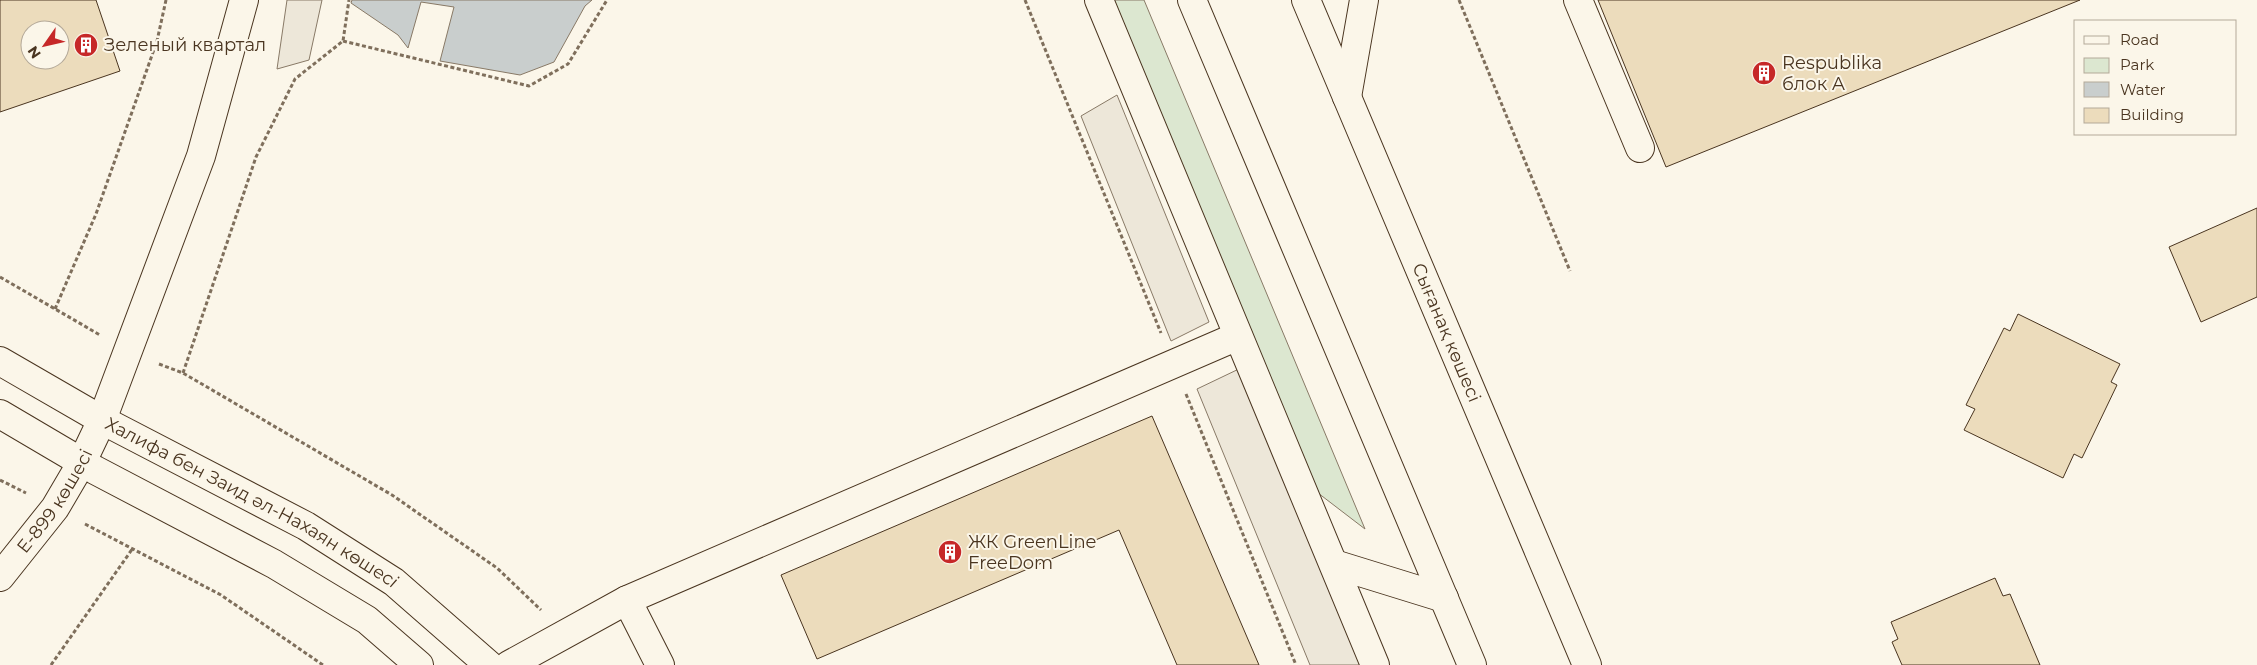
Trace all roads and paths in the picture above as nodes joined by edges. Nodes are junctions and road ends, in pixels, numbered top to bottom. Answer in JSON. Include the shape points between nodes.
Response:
{"nodes":[{"id":1,"x":166,"y":0,"type":"edge"},
{"id":2,"x":244,"y":0,"type":"edge"},
{"id":3,"x":349,"y":0,"type":"edge"},
{"id":4,"x":607,"y":0,"type":"edge"},
{"id":5,"x":1099,"y":0,"type":"edge"},
{"id":6,"x":1192,"y":0,"type":"edge"},
{"id":7,"x":1306,"y":0,"type":"edge"},
{"id":8,"x":1364,"y":0,"type":"edge"},
{"id":9,"x":1459,"y":0,"type":"edge"},
{"id":10,"x":1578,"y":0,"type":"edge"},
{"id":11,"x":343,"y":41,"type":"junction"},
{"id":12,"x":1347,"y":97,"type":"junction"},
{"id":13,"x":1640,"y":148,"type":"dead end"},
{"id":14,"x":1570,"y":271,"type":"dead end"},
{"id":15,"x":0,"y":277,"type":"edge"},
{"id":16,"x":55,"y":309,"type":"junction"},
{"id":17,"x":1238,"y":336,"type":"junction"},
{"id":18,"x":126,"y":350,"type":"junction"},
{"id":19,"x":0,"y":361,"type":"edge"},
{"id":20,"x":184,"y":373,"type":"junction"},
{"id":21,"x":0,"y":414,"type":"edge"},
{"id":22,"x":102,"y":420,"type":"junction"},
{"id":23,"x":82,"y":462,"type":"junction"},
{"id":24,"x":0,"y":480,"type":"edge"},
{"id":25,"x":55,"y":508,"type":"junction"},
{"id":26,"x":132,"y":548,"type":"junction"},
{"id":27,"x":1334,"y":564,"type":"junction"},
{"id":28,"x":0,"y":577,"type":"edge"},
{"id":29,"x":1444,"y":598,"type":"junction"},
{"id":30,"x":627,"y":600,"type":"junction"},
{"id":31,"x":566,"y":633,"type":"junction"},
{"id":32,"x":51,"y":665,"type":"edge"},
{"id":33,"x":323,"y":665,"type":"edge"},
{"id":34,"x":419,"y":665,"type":"edge"},
{"id":35,"x":489,"y":665,"type":"edge"},
{"id":36,"x":509,"y":665,"type":"edge"},
{"id":37,"x":660,"y":665,"type":"edge"},
{"id":38,"x":1375,"y":665,"type":"edge"},
{"id":39,"x":1472,"y":665,"type":"edge"},
{"id":40,"x":1586,"y":665,"type":"edge"}],
"edges":[{"from":1,"to":16,"type":"path","via":[[157,41],[96,214]]},
{"from":2,"to":18,"type":"street","name":"Е-899 көшесі","via":[[201,156]]},
{"from":3,"to":11,"type":"path"},
{"from":4,"to":11,"type":"path","via":[[568,64],[530,86]]},
{"from":5,"to":17,"type":"street"},
{"from":6,"to":29,"type":"street"},
{"from":7,"to":12,"type":"street","name":"Сығанақ көшесі"},
{"from":8,"to":12,"type":"street"},
{"from":9,"to":14,"type":"path"},
{"from":10,"to":13,"type":"street"},
{"from":11,"to":20,"type":"path","via":[[295,79],[256,157]]},
{"from":12,"to":40,"type":"street","name":"Сығанақ көшесі"},
{"from":15,"to":16,"type":"path"},
{"from":16,"to":18,"type":"path"},
{"from":17,"to":27,"type":"street"},
{"from":17,"to":30,"type":"street"},
{"from":18,"to":20,"type":"path"},
{"from":18,"to":22,"type":"street","name":"Е-899 көшесі"},
{"from":19,"to":22,"type":"street","name":"Халифа бен Заид әл-Нахаян көшесі"},
{"from":20,"to":31,"type":"path","via":[[392,496],[497,568]]},
{"from":21,"to":23,"type":"street"},
{"from":22,"to":23,"type":"street","name":"Е-899 көшесі"},
{"from":22,"to":35,"type":"street","name":"Халифа бен Заид әл-Нахаян көшесі","via":[[306,526],[394,582]]},
{"from":23,"to":25,"type":"street","name":"Е-899 көшесі"},
{"from":23,"to":34,"type":"street","via":[[333,599],[367,620]]},
{"from":24,"to":25,"type":"path"},
{"from":25,"to":26,"type":"path"},
{"from":25,"to":28,"type":"street","name":"Е-899 көшесі"},
{"from":26,"to":32,"type":"path"},
{"from":26,"to":33,"type":"path","via":[[221,595]]},
{"from":27,"to":29,"type":"street"},
{"from":27,"to":38,"type":"street"},
{"from":29,"to":39,"type":"street"},
{"from":30,"to":31,"type":"street"},
{"from":30,"to":37,"type":"street"},
{"from":31,"to":36,"type":"street"}]}
